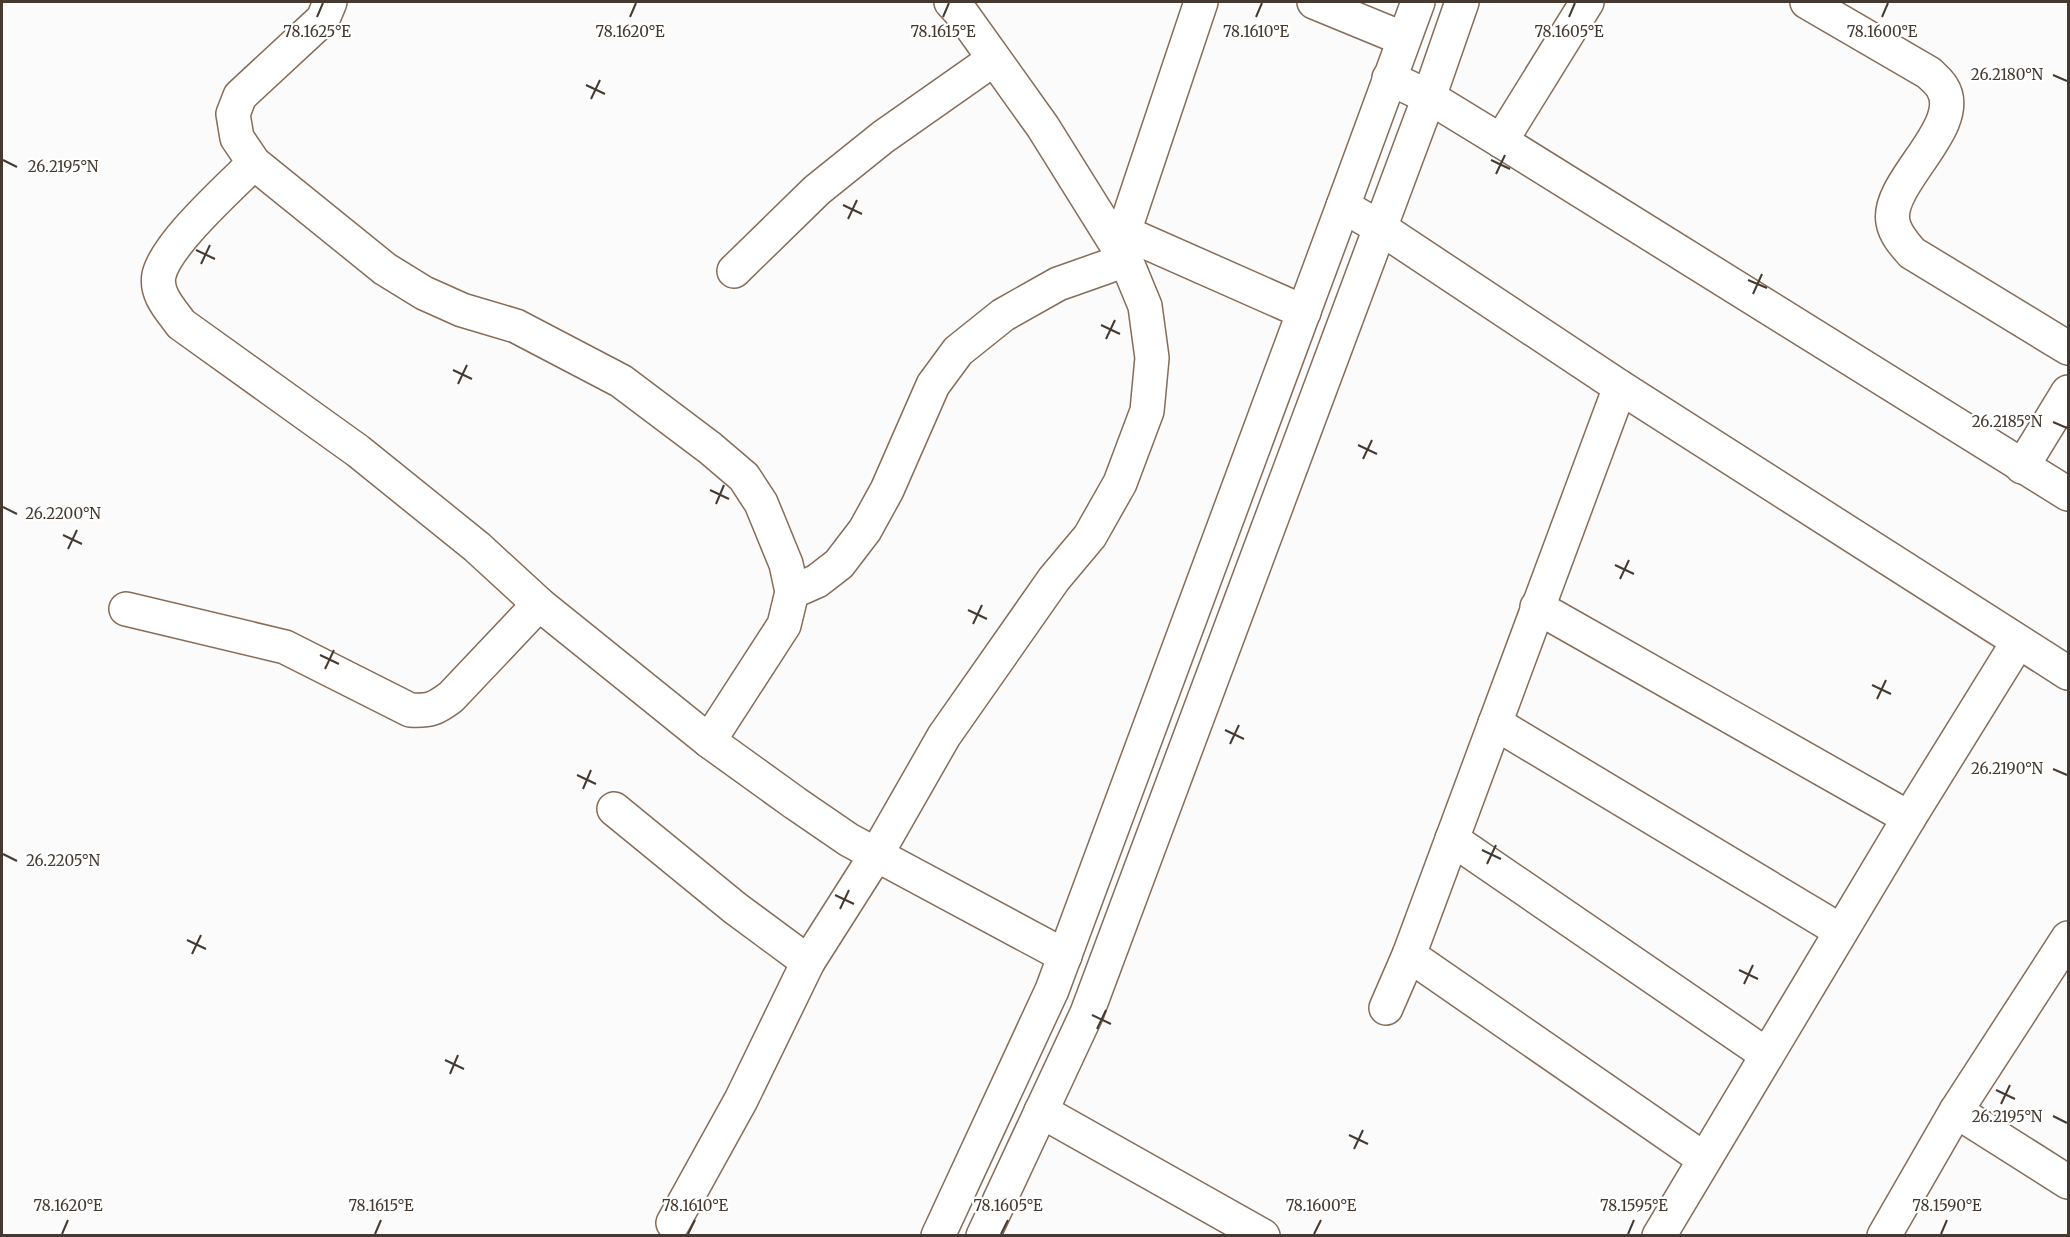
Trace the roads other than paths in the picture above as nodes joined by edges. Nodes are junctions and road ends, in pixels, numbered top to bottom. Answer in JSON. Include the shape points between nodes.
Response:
{"nodes":[{"id":1,"x":330,"y":2,"type":"edge"},
{"id":2,"x":951,"y":2,"type":"edge"},
{"id":3,"x":1201,"y":2,"type":"edge"},
{"id":4,"x":1314,"y":2,"type":"edge"},
{"id":5,"x":1418,"y":2,"type":"edge"},
{"id":6,"x":1462,"y":2,"type":"edge"},
{"id":7,"x":1587,"y":2,"type":"edge"},
{"id":8,"x":1807,"y":2,"type":"edge"},
{"id":9,"x":1404,"y":39,"type":"junction"},
{"id":10,"x":994,"y":58,"type":"junction"},
{"id":11,"x":1389,"y":78,"type":"junction"},
{"id":12,"x":1429,"y":97,"type":"junction"},
{"id":13,"x":1501,"y":141,"type":"junction"},
{"id":14,"x":254,"y":163,"type":"junction"},
{"id":15,"x":1344,"y":206,"type":"junction"},
{"id":16,"x":1379,"y":227,"type":"junction"},
{"id":17,"x":1118,"y":238,"type":"junction"},
{"id":18,"x":734,"y":271,"type":"dead end"},
{"id":19,"x":1304,"y":312,"type":"junction"},
{"id":20,"x":2068,"y":348,"type":"edge"},
{"id":21,"x":1620,"y":387,"type":"junction"},
{"id":22,"x":2068,"y":392,"type":"edge"},
{"id":23,"x":2022,"y":466,"type":"junction"},
{"id":24,"x":2068,"y":494,"type":"edge"},
{"id":25,"x":792,"y":592,"type":"junction"},
{"id":26,"x":539,"y":604,"type":"junction"},
{"id":27,"x":1537,"y":607,"type":"junction"},
{"id":28,"x":126,"y":609,"type":"dead end"},
{"id":29,"x":2018,"y":642,"type":"junction"},
{"id":30,"x":2068,"y":673,"type":"edge"},
{"id":31,"x":1495,"y":723,"type":"junction"},
{"id":32,"x":709,"y":741,"type":"junction"},
{"id":33,"x":614,"y":809,"type":"dead end"},
{"id":34,"x":1909,"y":818,"type":"junction"},
{"id":35,"x":1452,"y":839,"type":"junction"},
{"id":36,"x":876,"y":855,"type":"junction"},
{"id":37,"x":1841,"y":930,"type":"junction"},
{"id":38,"x":2068,"y":938,"type":"edge"},
{"id":39,"x":1409,"y":955,"type":"junction"},
{"id":40,"x":1065,"y":956,"type":"junction"},
{"id":41,"x":808,"y":962,"type":"junction"},
{"id":42,"x":1386,"y":1008,"type":"dead end"},
{"id":43,"x":1767,"y":1055,"type":"junction"},
{"id":44,"x":1956,"y":1111,"type":"junction"},
{"id":45,"x":1041,"y":1112,"type":"junction"},
{"id":46,"x":1704,"y":1159,"type":"junction"},
{"id":47,"x":2068,"y":1182,"type":"edge"},
{"id":48,"x":674,"y":1223,"type":"dead end"},
{"id":49,"x":938,"y":1236,"type":"edge"},
{"id":50,"x":983,"y":1236,"type":"edge"},
{"id":51,"x":1263,"y":1236,"type":"edge"},
{"id":52,"x":1659,"y":1236,"type":"edge"},
{"id":53,"x":1884,"y":1236,"type":"edge"}],
"edges":[{"from":1,"to":14,"type":"street","via":[[323,19],[240,96],[233,114],[237,138]]},
{"from":2,"to":10,"type":"street"},
{"from":3,"to":17,"type":"street"},
{"from":4,"to":9,"type":"street"},
{"from":5,"to":9,"type":"street"},
{"from":6,"to":12,"type":"street"},
{"from":7,"to":13,"type":"street"},
{"from":8,"to":20,"type":"street","via":[[1929,73],[1943,88],[1946,103],[1942,125],[1896,199],[1892,220],[1901,240],[1912,253]]},
{"from":9,"to":11,"type":"street"},
{"from":10,"to":17,"type":"street"},
{"from":10,"to":18,"type":"street","via":[[883,137],[817,190]]},
{"from":11,"to":12,"type":"street"},
{"from":11,"to":15,"type":"street"},
{"from":12,"to":13,"type":"street"},
{"from":12,"to":16,"type":"street"},
{"from":13,"to":23,"type":"street"},
{"from":14,"to":25,"type":"street","via":[[386,269],[424,293],[462,310],[516,326],[621,381],[710,448],[744,477],[761,503],[786,564]]},
{"from":14,"to":26,"type":"street","via":[[174,245],[159,276],[162,298],[181,324],[358,451],[477,547]]},
{"from":15,"to":16,"type":"street"},
{"from":15,"to":19,"type":"street"},
{"from":16,"to":21,"type":"street"},
{"from":16,"to":45,"type":"street","via":[[1087,1013]]},
{"from":17,"to":19,"type":"street"},
{"from":17,"to":25,"type":"street","via":[[1058,284],[1003,315],[958,351],[933,385],[865,530],[839,564],[817,582]]},
{"from":17,"to":36,"type":"street","via":[[1145,306],[1152,358],[1147,411],[1120,483],[1090,536],[1054,579],[944,736]]},
{"from":19,"to":40,"type":"street"},
{"from":21,"to":27,"type":"street"},
{"from":21,"to":29,"type":"street"},
{"from":22,"to":23,"type":"street"},
{"from":23,"to":24,"type":"street"},
{"from":25,"to":32,"type":"street","via":[[784,625]]},
{"from":26,"to":28,"type":"street","via":[[451,697],[427,711],[410,710],[285,646]]},
{"from":26,"to":32,"type":"street"},
{"from":27,"to":31,"type":"street"},
{"from":27,"to":34,"type":"street"},
{"from":29,"to":30,"type":"street"},
{"from":29,"to":34,"type":"street"},
{"from":31,"to":35,"type":"street"},
{"from":31,"to":37,"type":"street"},
{"from":32,"to":36,"type":"street"},
{"from":33,"to":41,"type":"street"},
{"from":34,"to":37,"type":"street"},
{"from":35,"to":39,"type":"street"},
{"from":35,"to":43,"type":"street"},
{"from":36,"to":40,"type":"street"},
{"from":36,"to":41,"type":"street"},
{"from":37,"to":43,"type":"street"},
{"from":38,"to":44,"type":"street"},
{"from":39,"to":42,"type":"street"},
{"from":39,"to":46,"type":"street"},
{"from":40,"to":49,"type":"street"},
{"from":41,"to":48,"type":"street","via":[[741,1100]]},
{"from":43,"to":46,"type":"street"},
{"from":44,"to":47,"type":"street"},
{"from":44,"to":53,"type":"street"},
{"from":45,"to":50,"type":"street"},
{"from":45,"to":51,"type":"street"},
{"from":46,"to":52,"type":"street"}]}
